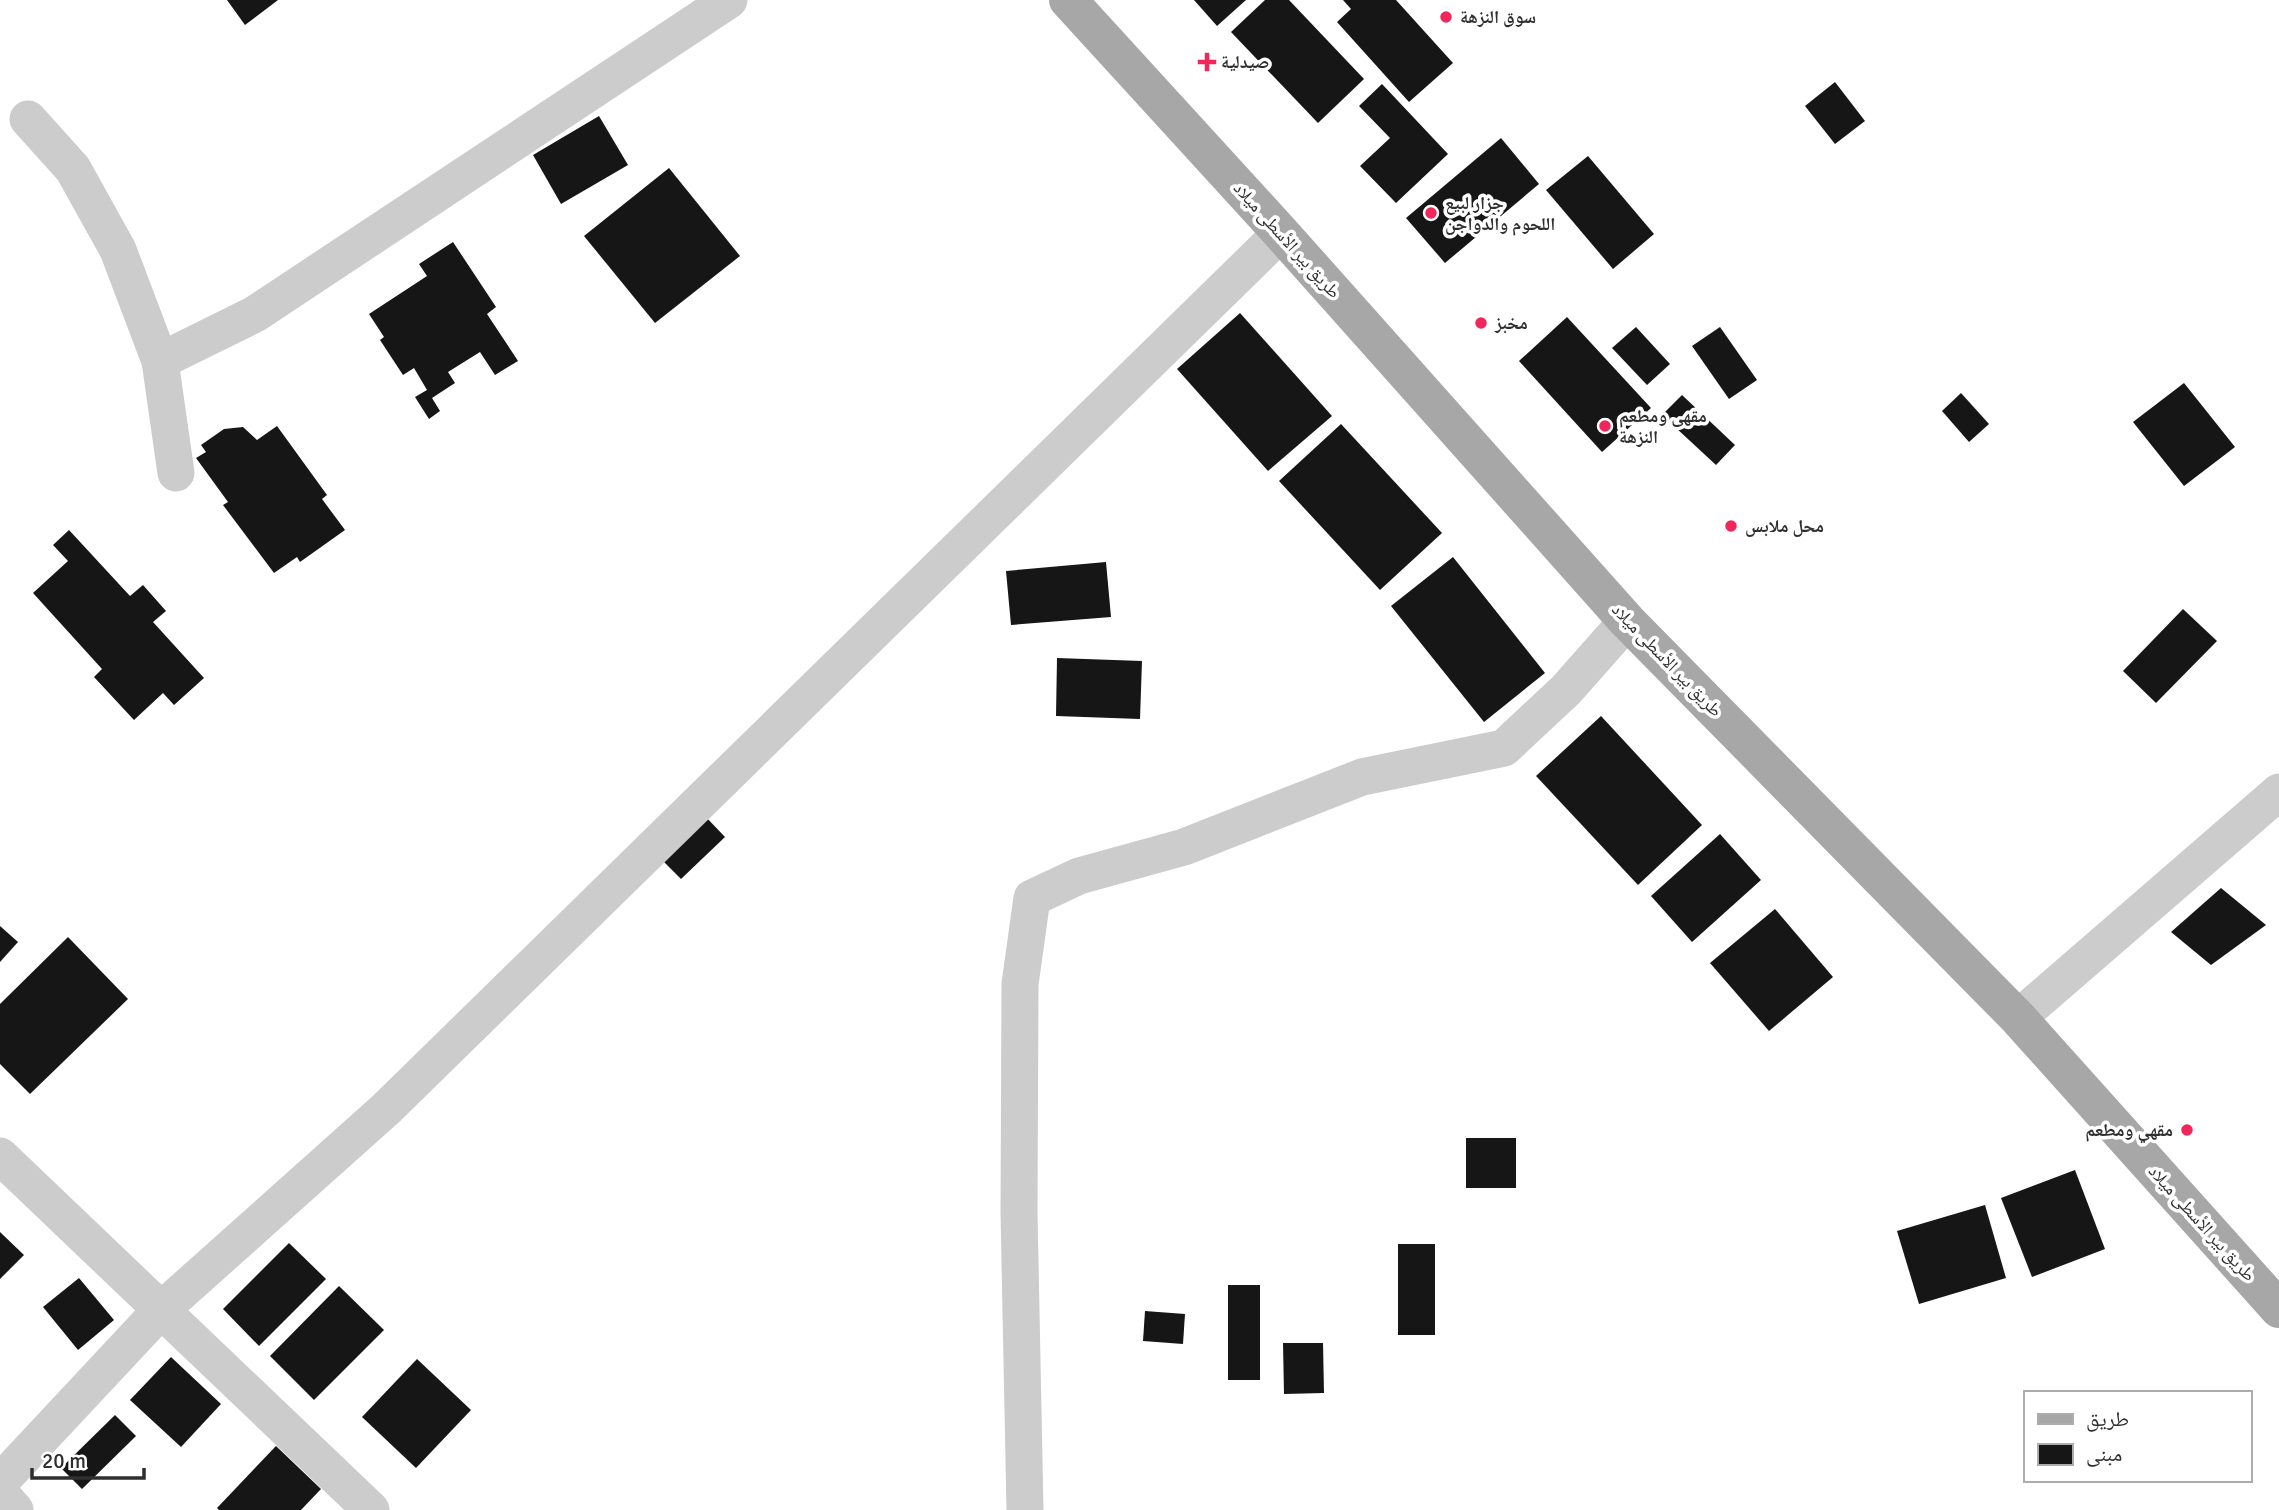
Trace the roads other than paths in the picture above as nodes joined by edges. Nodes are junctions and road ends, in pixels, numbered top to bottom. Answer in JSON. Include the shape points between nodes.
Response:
{"nodes":[{"id":1,"x":729,"y":0,"type":"edge"},
{"id":2,"x":1068,"y":0,"type":"edge"},
{"id":3,"x":28,"y":119,"type":"dead end"},
{"id":4,"x":1281,"y":233,"type":"junction"},
{"id":5,"x":160,"y":361,"type":"junction"},
{"id":6,"x":176,"y":473,"type":"dead end"},
{"id":7,"x":1627,"y":621,"type":"junction"},
{"id":8,"x":2279,"y":792,"type":"edge"},
{"id":9,"x":2018,"y":1018,"type":"junction"},
{"id":10,"x":0,"y":1156,"type":"edge"},
{"id":11,"x":2279,"y":1309,"type":"edge"},
{"id":12,"x":160,"y":1311,"type":"junction"},
{"id":13,"x":0,"y":1482,"type":"edge"},
{"id":14,"x":0,"y":1493,"type":"edge"},
{"id":15,"x":15,"y":1510,"type":"edge"},
{"id":16,"x":371,"y":1510,"type":"edge"},
{"id":17,"x":1025,"y":1510,"type":"edge"}],
"edges":[{"from":1,"to":5,"type":"street","via":[[255,314]]},
{"from":2,"to":4,"type":"main road","name":"طريق بير الأسطى ميلاد"},
{"from":3,"to":5,"type":"street","via":[[73,169],[118,250]]},
{"from":4,"to":7,"type":"main road","name":"طريق بير الأسطى ميلاد"},
{"from":4,"to":12,"type":"street","via":[[386,1109]]},
{"from":5,"to":6,"type":"street"},
{"from":7,"to":9,"type":"main road","name":"طريق بير الأسطى ميلاد"},
{"from":7,"to":17,"type":"street","via":[[1566,690],[1504,748],[1362,777],[1184,847],[1079,876],[1032,898],[1020,984],[1018,1212]]},
{"from":8,"to":9,"type":"street"},
{"from":9,"to":11,"type":"main road","name":"طريق بير الأسطى ميلاد"},
{"from":10,"to":12,"type":"street"},
{"from":12,"to":13,"type":"street"},
{"from":12,"to":16,"type":"street"},
{"from":14,"to":15,"type":"street"}]}
